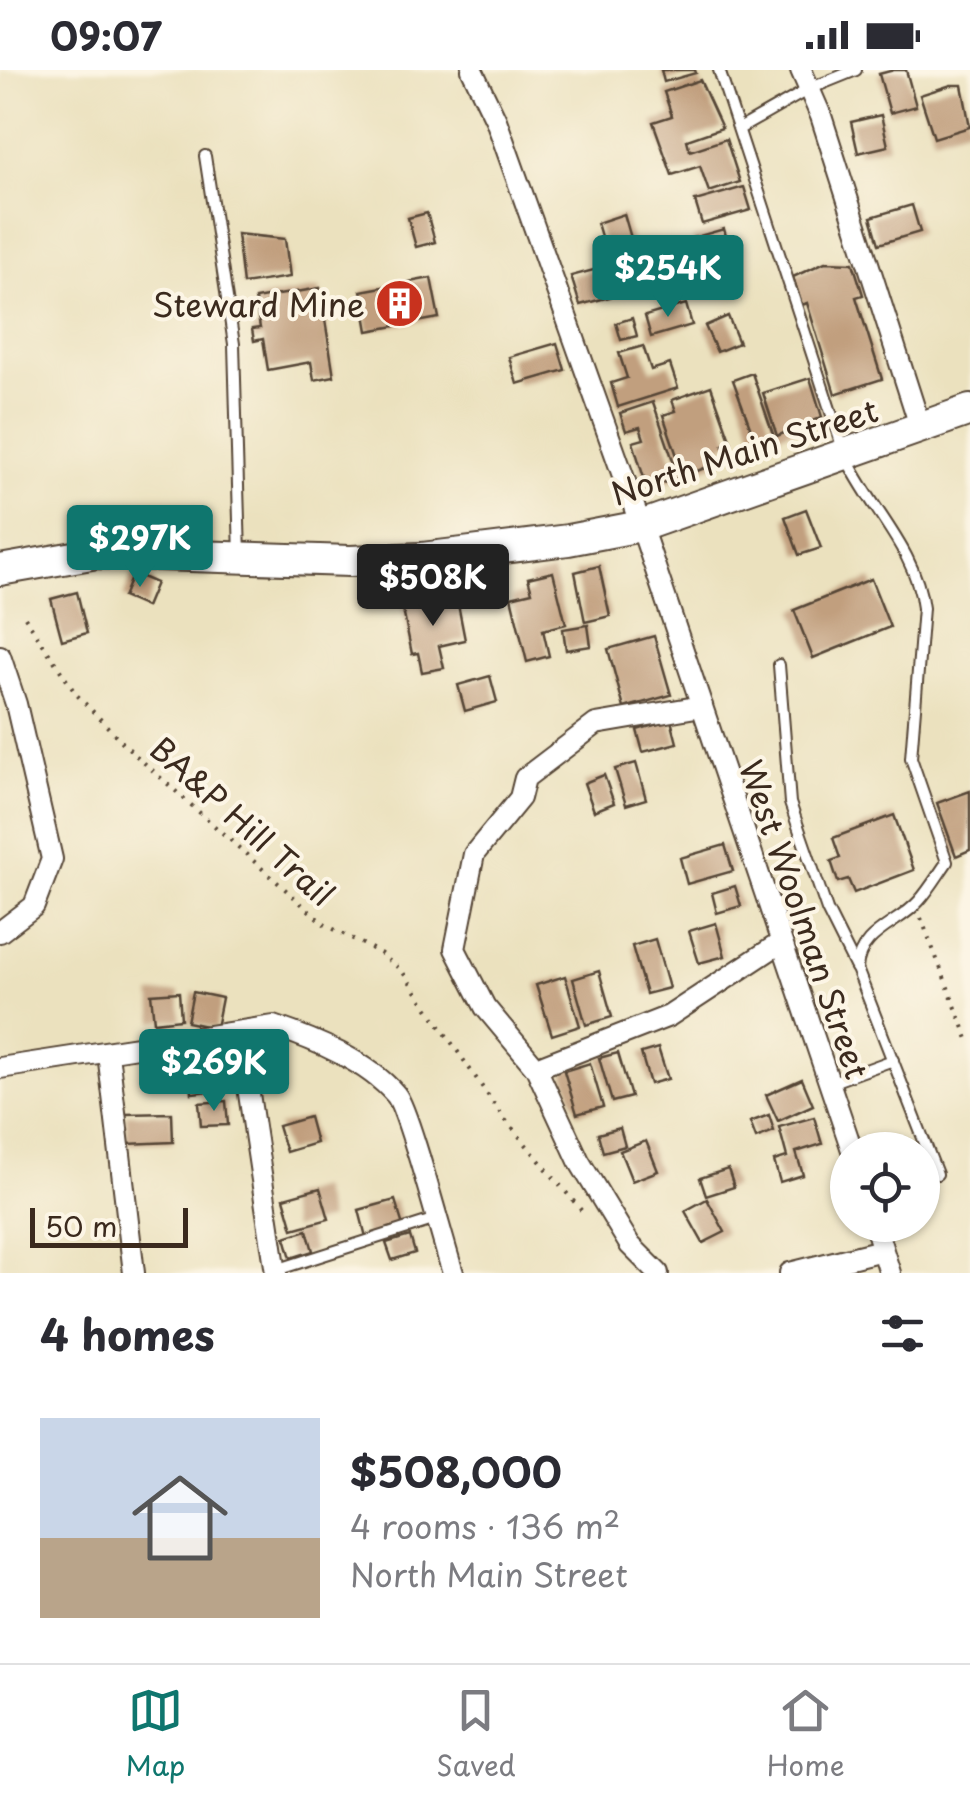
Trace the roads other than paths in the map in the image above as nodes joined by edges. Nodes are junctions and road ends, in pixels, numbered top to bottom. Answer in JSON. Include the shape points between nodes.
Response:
{"nodes":[{"id":1,"x":472,"y":70,"type":"edge"},
{"id":2,"x":719,"y":70,"type":"edge"},
{"id":3,"x":856,"y":70,"type":"edge"},
{"id":4,"x":805,"y":80,"type":"edge"},
{"id":5,"x":738,"y":130,"type":"junction"},
{"id":6,"x":205,"y":156,"type":"dead end"},
{"id":7,"x":970,"y":410,"type":"edge"},
{"id":8,"x":921,"y":429,"type":"junction"},
{"id":9,"x":845,"y":455,"type":"junction"},
{"id":10,"x":640,"y":526,"type":"junction"},
{"id":11,"x":240,"y":557,"type":"junction"},
{"id":12,"x":0,"y":570,"type":"edge"},
{"id":13,"x":0,"y":656,"type":"edge"},
{"id":14,"x":779,"y":665,"type":"dead end"},
{"id":15,"x":8,"y":706,"type":"edge"},
{"id":16,"x":702,"y":706,"type":"junction"},
{"id":17,"x":0,"y":932,"type":"edge"},
{"id":18,"x":780,"y":942,"type":"junction"},
{"id":19,"x":856,"y":969,"type":"junction"},
{"id":20,"x":240,"y":1034,"type":"junction"},
{"id":21,"x":108,"y":1054,"type":"junction"},
{"id":22,"x":893,"y":1060,"type":"junction"},
{"id":23,"x":0,"y":1068,"type":"edge"},
{"id":24,"x":536,"y":1068,"type":"junction"},
{"id":25,"x":830,"y":1083,"type":"junction"},
{"id":26,"x":846,"y":1132,"type":"edge"},
{"id":27,"x":921,"y":1132,"type":"edge"},
{"id":28,"x":436,"y":1220,"type":"junction"},
{"id":29,"x":880,"y":1242,"type":"edge"},
{"id":30,"x":882,"y":1250,"type":"junction"},
{"id":31,"x":273,"y":1272,"type":"edge"},
{"id":32,"x":134,"y":1273,"type":"edge"},
{"id":33,"x":453,"y":1273,"type":"edge"},
{"id":34,"x":658,"y":1273,"type":"edge"},
{"id":35,"x":790,"y":1273,"type":"edge"},
{"id":36,"x":890,"y":1273,"type":"edge"}],
"edges":[{"from":1,"to":10,"type":"street","name":"West Woolman Street","via":[[496,120]]},
{"from":2,"to":5,"type":"lane"},
{"from":3,"to":4,"type":"lane"},
{"from":4,"to":5,"type":"lane"},
{"from":4,"to":8,"type":"street"},
{"from":5,"to":9,"type":"lane"},
{"from":6,"to":11,"type":"lane","via":[[234,344]]},
{"from":7,"to":8,"type":"main road","name":"North Main Street"},
{"from":8,"to":9,"type":"main road","name":"North Main Street"},
{"from":9,"to":10,"type":"main road","name":"North Main Street"},
{"from":9,"to":19,"type":"lane","via":[[920,588],[911,758],[946,862],[917,904],[865,946]]},
{"from":10,"to":11,"type":"main road","name":"North Main Street","via":[[422,558]]},
{"from":10,"to":16,"type":"street","name":"West Woolman Street"},
{"from":11,"to":12,"type":"main road","name":"North Main Street","via":[[97,553]]},
{"from":13,"to":15,"type":"street"},
{"from":14,"to":19,"type":"lane","via":[[790,804],[826,910]]},
{"from":15,"to":17,"type":"street","via":[[52,859],[34,906]]},
{"from":16,"to":18,"type":"street","name":"West Woolman Street"},
{"from":16,"to":24,"type":"street","via":[[596,724],[525,778],[520,798],[474,854],[455,949],[485,1007]]},
{"from":18,"to":24,"type":"street","via":[[668,1016]]},
{"from":18,"to":25,"type":"street","name":"West Woolman Street"},
{"from":19,"to":22,"type":"lane"},
{"from":20,"to":21,"type":"street"},
{"from":20,"to":28,"type":"street","via":[[274,1026],[307,1038],[397,1096]]},
{"from":20,"to":31,"type":"street"},
{"from":21,"to":23,"type":"street"},
{"from":21,"to":32,"type":"street"},
{"from":22,"to":25,"type":"lane"},
{"from":22,"to":27,"type":"lane"},
{"from":24,"to":34,"type":"street","via":[[579,1161],[630,1245]]},
{"from":25,"to":26,"type":"street","name":"West Woolman Street"},
{"from":28,"to":31,"type":"lane"},
{"from":28,"to":33,"type":"street"},
{"from":29,"to":30,"type":"street"},
{"from":30,"to":35,"type":"street"},
{"from":30,"to":36,"type":"street"}]}
